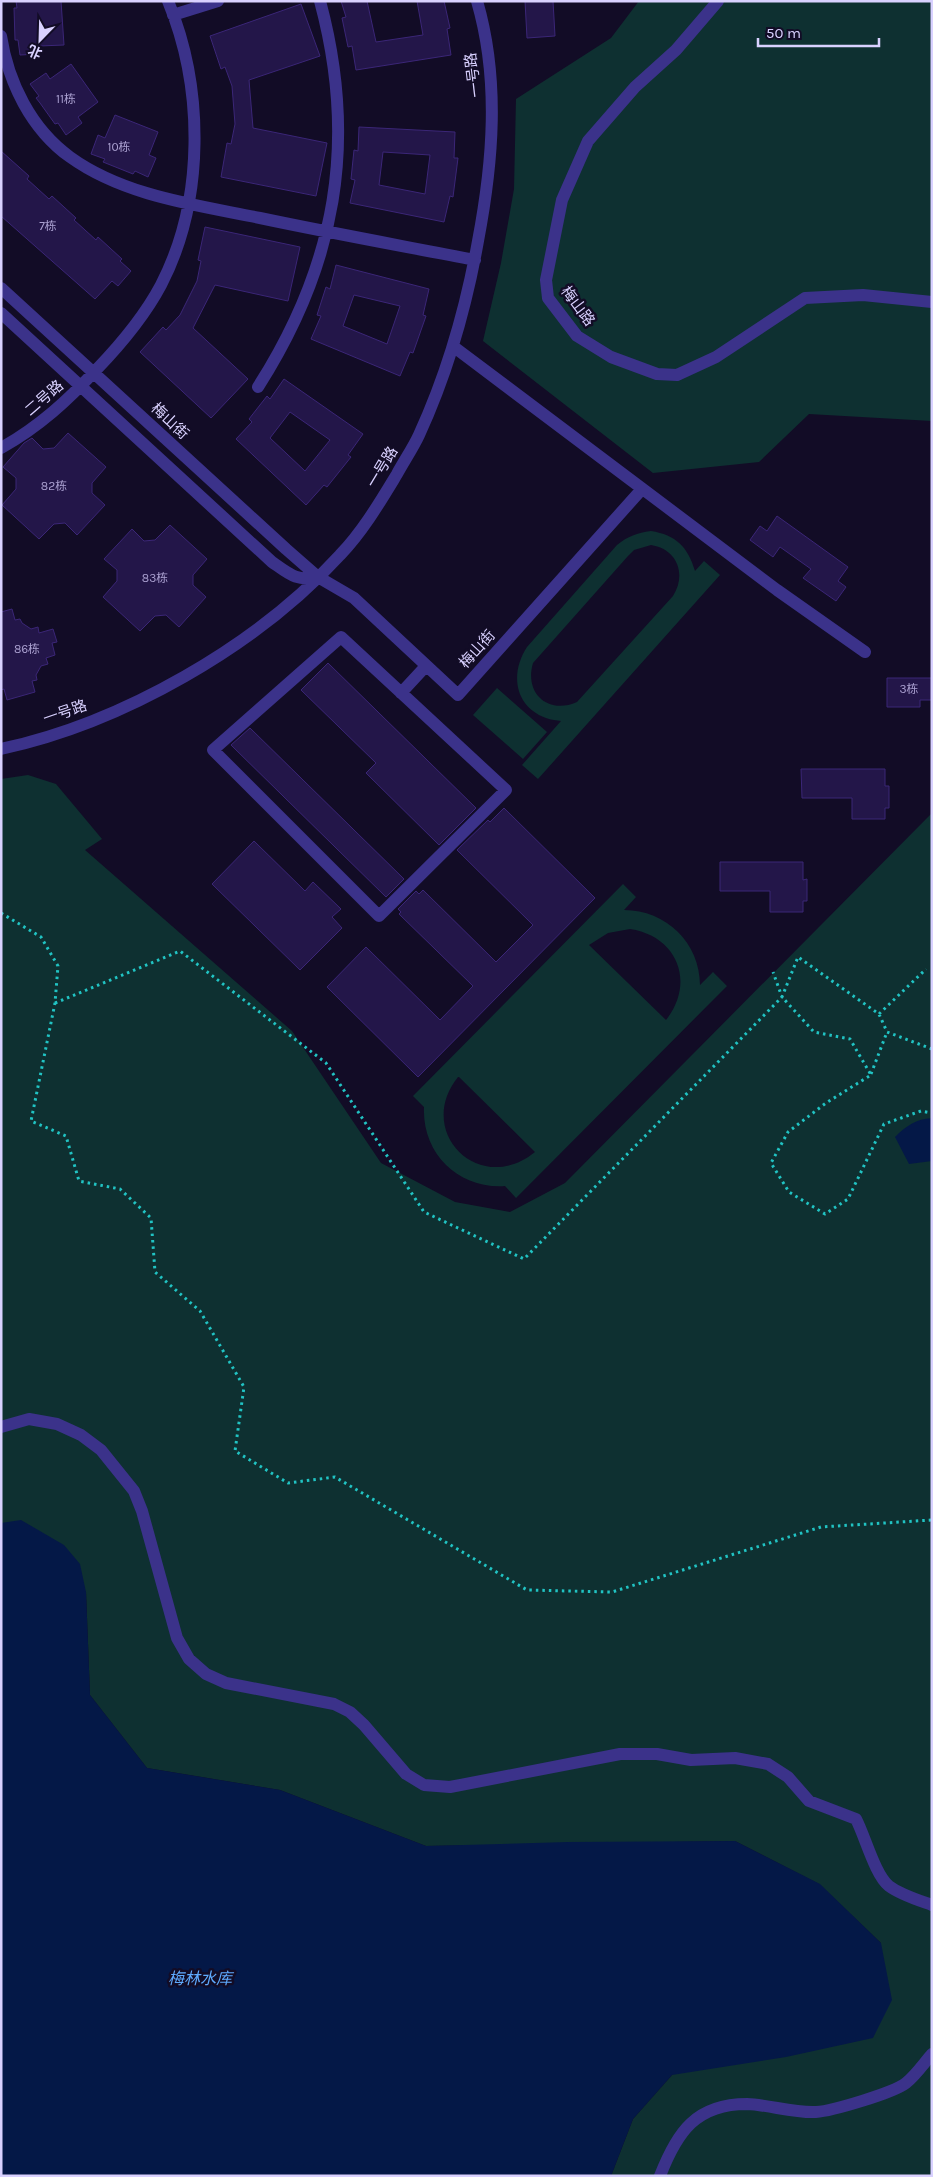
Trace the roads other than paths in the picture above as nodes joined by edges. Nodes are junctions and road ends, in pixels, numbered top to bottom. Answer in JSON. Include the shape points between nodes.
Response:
{"nodes":[{"id":1,"x":168,"y":1,"type":"edge"},
{"id":2,"x":218,"y":1,"type":"edge"},
{"id":3,"x":320,"y":1,"type":"edge"},
{"id":4,"x":477,"y":1,"type":"edge"},
{"id":5,"x":718,"y":1,"type":"edge"},
{"id":6,"x":173,"y":15,"type":"junction"},
{"id":7,"x":1,"y":36,"type":"edge"},
{"id":8,"x":188,"y":204,"type":"junction"},
{"id":9,"x":326,"y":232,"type":"junction"},
{"id":10,"x":475,"y":260,"type":"junction"},
{"id":11,"x":1,"y":288,"type":"edge"},
{"id":12,"x":932,"y":302,"type":"edge"},
{"id":13,"x":1,"y":313,"type":"edge"},
{"id":14,"x":454,"y":347,"type":"junction"},
{"id":15,"x":94,"y":373,"type":"junction"},
{"id":16,"x":81,"y":387,"type":"junction"},
{"id":17,"x":258,"y":388,"type":"dead end"},
{"id":18,"x":1,"y":448,"type":"edge"},
{"id":19,"x":642,"y":489,"type":"junction"},
{"id":20,"x":318,"y":577,"type":"junction"},
{"id":21,"x":865,"y":652,"type":"dead end"},
{"id":22,"x":426,"y":666,"type":"junction"},
{"id":23,"x":401,"y":693,"type":"junction"},
{"id":24,"x":1,"y":749,"type":"edge"},
{"id":25,"x":1,"y":1428,"type":"edge"},
{"id":26,"x":932,"y":1905,"type":"edge"},
{"id":27,"x":932,"y":2054,"type":"edge"},
{"id":28,"x":660,"y":2176,"type":"edge"}],
"edges":[{"from":1,"to":6,"type":"street","name":"二号路"},
{"from":2,"to":6,"type":"street"},
{"from":3,"to":9,"type":"street","via":[[333,56],[338,113],[337,171]]},
{"from":4,"to":10,"type":"street","name":"一号路","via":[[493,96],[488,187]]},
{"from":5,"to":12,"type":"street","name":"梅山路","via":[[676,50],[635,87],[588,141],[562,200],[546,280],[548,298],[576,336],[611,357],[657,374],[677,374],[716,357],[806,298],[863,295]]},
{"from":6,"to":8,"type":"street","name":"二号路","via":[[186,60],[193,117]]},
{"from":7,"to":8,"type":"street","via":[[17,90],[53,142],[105,178]]},
{"from":8,"to":9,"type":"street"},
{"from":8,"to":15,"type":"street","name":"二号路","via":[[178,245],[155,296],[127,337]]},
{"from":9,"to":10,"type":"street"},
{"from":9,"to":17,"type":"street","via":[[300,311]]},
{"from":10,"to":14,"type":"street","name":"一号路"},
{"from":11,"to":15,"type":"street","name":"梅山街"},
{"from":13,"to":16,"type":"street"},
{"from":14,"to":19,"type":"street"},
{"from":14,"to":20,"type":"street","name":"一号路","via":[[419,436],[377,507],[342,554]]},
{"from":15,"to":16,"type":"street","name":"二号路"},
{"from":15,"to":20,"type":"street","name":"梅山街"},
{"from":16,"to":18,"type":"street","name":"二号路","via":[[40,424]]},
{"from":16,"to":20,"type":"street","via":[[272,562],[290,576],[305,580]]},
{"from":19,"to":21,"type":"street"},
{"from":19,"to":22,"type":"street","name":"梅山街","via":[[458,695]]},
{"from":20,"to":22,"type":"street","name":"梅山街","via":[[354,598]]},
{"from":20,"to":24,"type":"street","name":"一号路","via":[[264,624],[219,655],[141,700],[74,728]]},
{"from":22,"to":23,"type":"street"},
{"from":23,"to":23,"type":"street","via":[[506,790],[379,916],[213,750],[341,637]]},
{"from":25,"to":26,"type":"street","via":[[29,1418],[57,1424],[81,1436],[107,1457],[134,1491],[140,1504],[177,1638],[189,1659],[206,1674],[226,1683],[334,1704],[350,1712],[406,1774],[424,1785],[450,1787],[620,1754],[657,1754],[690,1760],[735,1758],[768,1764],[788,1777],[809,1801],[856,1819],[879,1874],[889,1885]]},
{"from":27,"to":28,"type":"street","via":[[906,2083],[864,2100],[816,2112],[746,2104],[711,2110],[688,2125],[670,2150]]}]}
